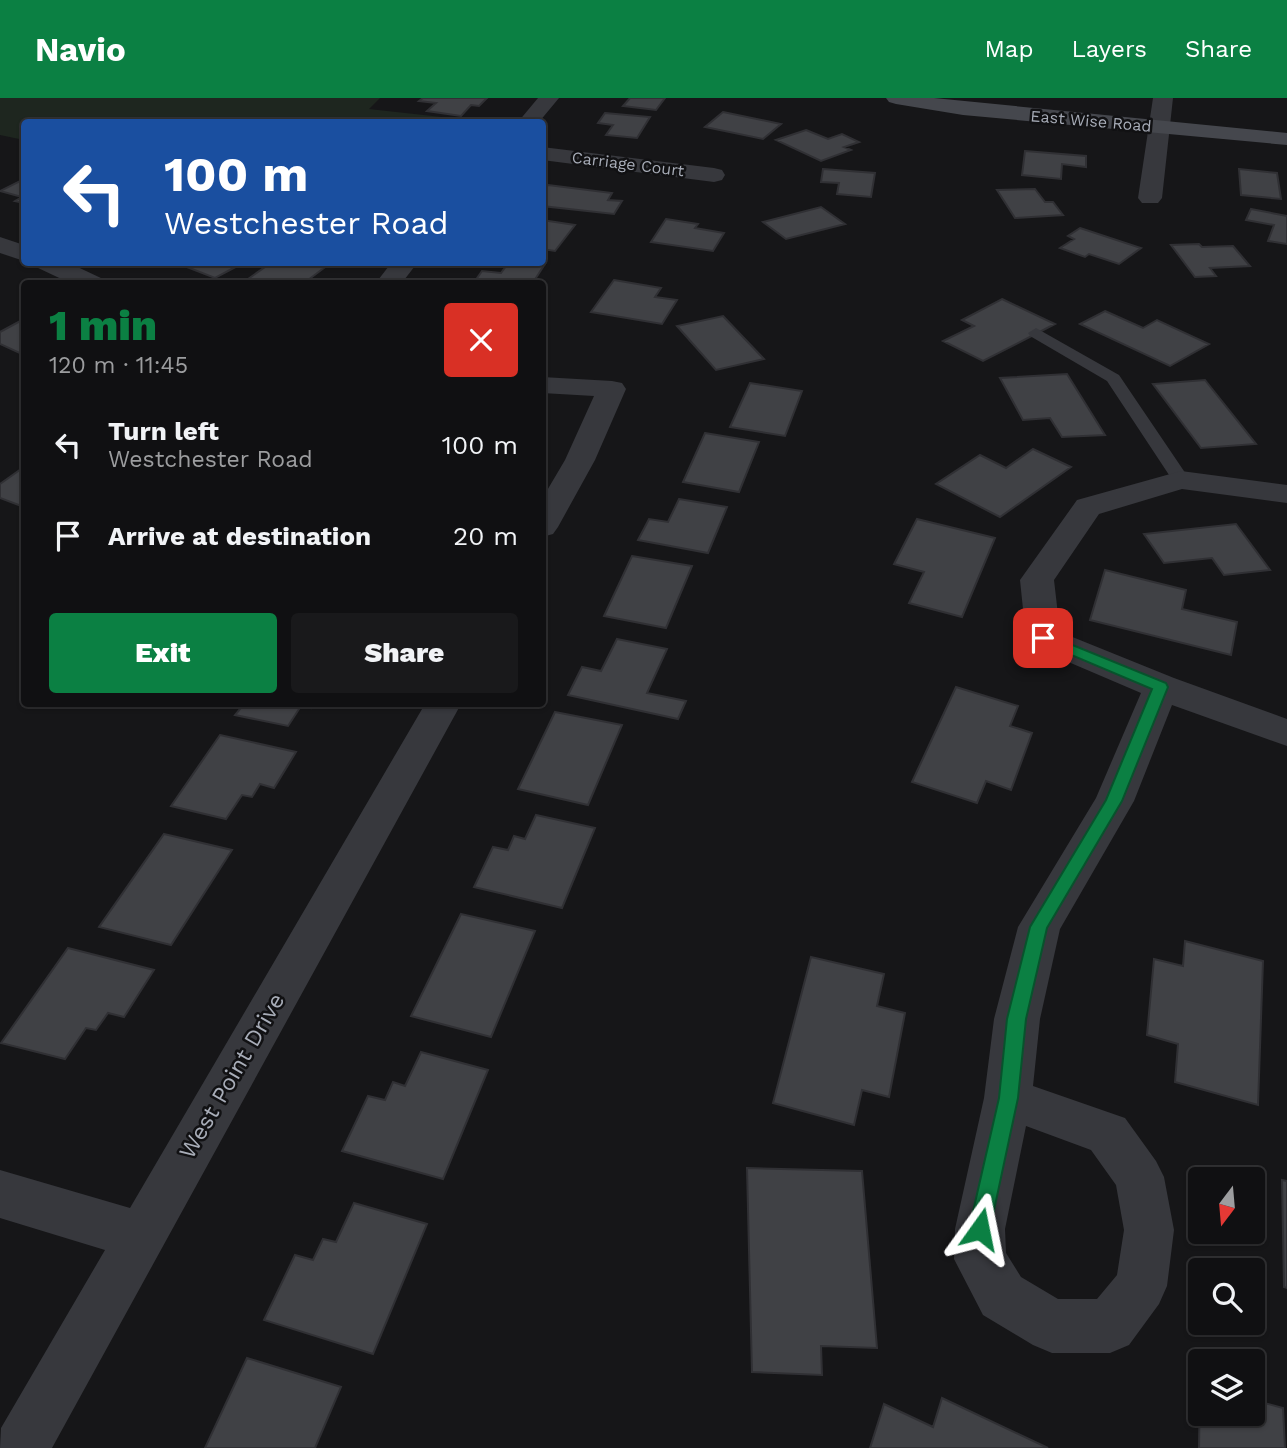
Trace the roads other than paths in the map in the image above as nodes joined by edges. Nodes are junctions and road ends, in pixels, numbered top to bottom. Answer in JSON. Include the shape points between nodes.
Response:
{"nodes":[{"id":1,"x":549,"y":98,"type":"edge"},
{"id":2,"x":896,"y":98,"type":"edge"},
{"id":3,"x":1163,"y":98,"type":"edge"},
{"id":4,"x":531,"y":119,"type":"edge"},
{"id":5,"x":1159,"y":128,"type":"junction"},
{"id":6,"x":1287,"y":139,"type":"edge"},
{"id":7,"x":546,"y":154,"type":"edge"},
{"id":8,"x":715,"y":175,"type":"dead end"},
{"id":9,"x":1150,"y":198,"type":"dead end"},
{"id":10,"x":0,"y":243,"type":"edge"},
{"id":11,"x":21,"y":253,"type":"edge"},
{"id":12,"x":53,"y":266,"type":"edge"},
{"id":13,"x":403,"y":266,"type":"edge"},
{"id":14,"x":85,"y":280,"type":"edge"},
{"id":15,"x":390,"y":280,"type":"edge"},
{"id":16,"x":1036,"y":333,"type":"dead end"},
{"id":17,"x":546,"y":385,"type":"edge"},
{"id":18,"x":1181,"y":480,"type":"junction"},
{"id":19,"x":1287,"y":494,"type":"edge"},
{"id":20,"x":546,"y":520,"type":"edge"},
{"id":21,"x":1161,"y":687,"type":"junction"},
{"id":22,"x":441,"y":707,"type":"edge"},
{"id":23,"x":1287,"y":733,"type":"edge"},
{"id":24,"x":1009,"y":1098,"type":"junction"},
{"id":25,"x":0,"y":1194,"type":"edge"},
{"id":26,"x":141,"y":1236,"type":"junction"},
{"id":27,"x":21,"y":1448,"type":"edge"}],
"edges":[{"from":1,"to":4,"type":"street"},
{"from":2,"to":5,"type":"street","name":"East Wise Road","via":[[963,110]]},
{"from":3,"to":5,"type":"street"},
{"from":5,"to":6,"type":"street","name":"East Wise Road"},
{"from":5,"to":9,"type":"street"},
{"from":7,"to":8,"type":"street","name":"Carriage Court"},
{"from":10,"to":11,"type":"street"},
{"from":12,"to":14,"type":"street"},
{"from":13,"to":15,"type":"street"},
{"from":16,"to":18,"type":"lane","via":[[1113,378]]},
{"from":17,"to":20,"type":"street","via":[[612,389]]},
{"from":18,"to":19,"type":"street"},
{"from":18,"to":21,"type":"street","via":[[1088,507],[1037,580],[1043,638]]},
{"from":21,"to":23,"type":"street"},
{"from":21,"to":24,"type":"street","via":[[1114,801],[1039,927],[1017,1019]]},
{"from":22,"to":26,"type":"street","name":"West Point Drive"},
{"from":24,"to":24,"type":"street","via":[[1108,1134],[1139,1177],[1149,1230],[1141,1286],[1110,1326],[1052,1326],[1002,1296],[980,1259],[980,1229]]},
{"from":25,"to":26,"type":"street"},
{"from":26,"to":27,"type":"street","name":"West Point Drive"}]}
